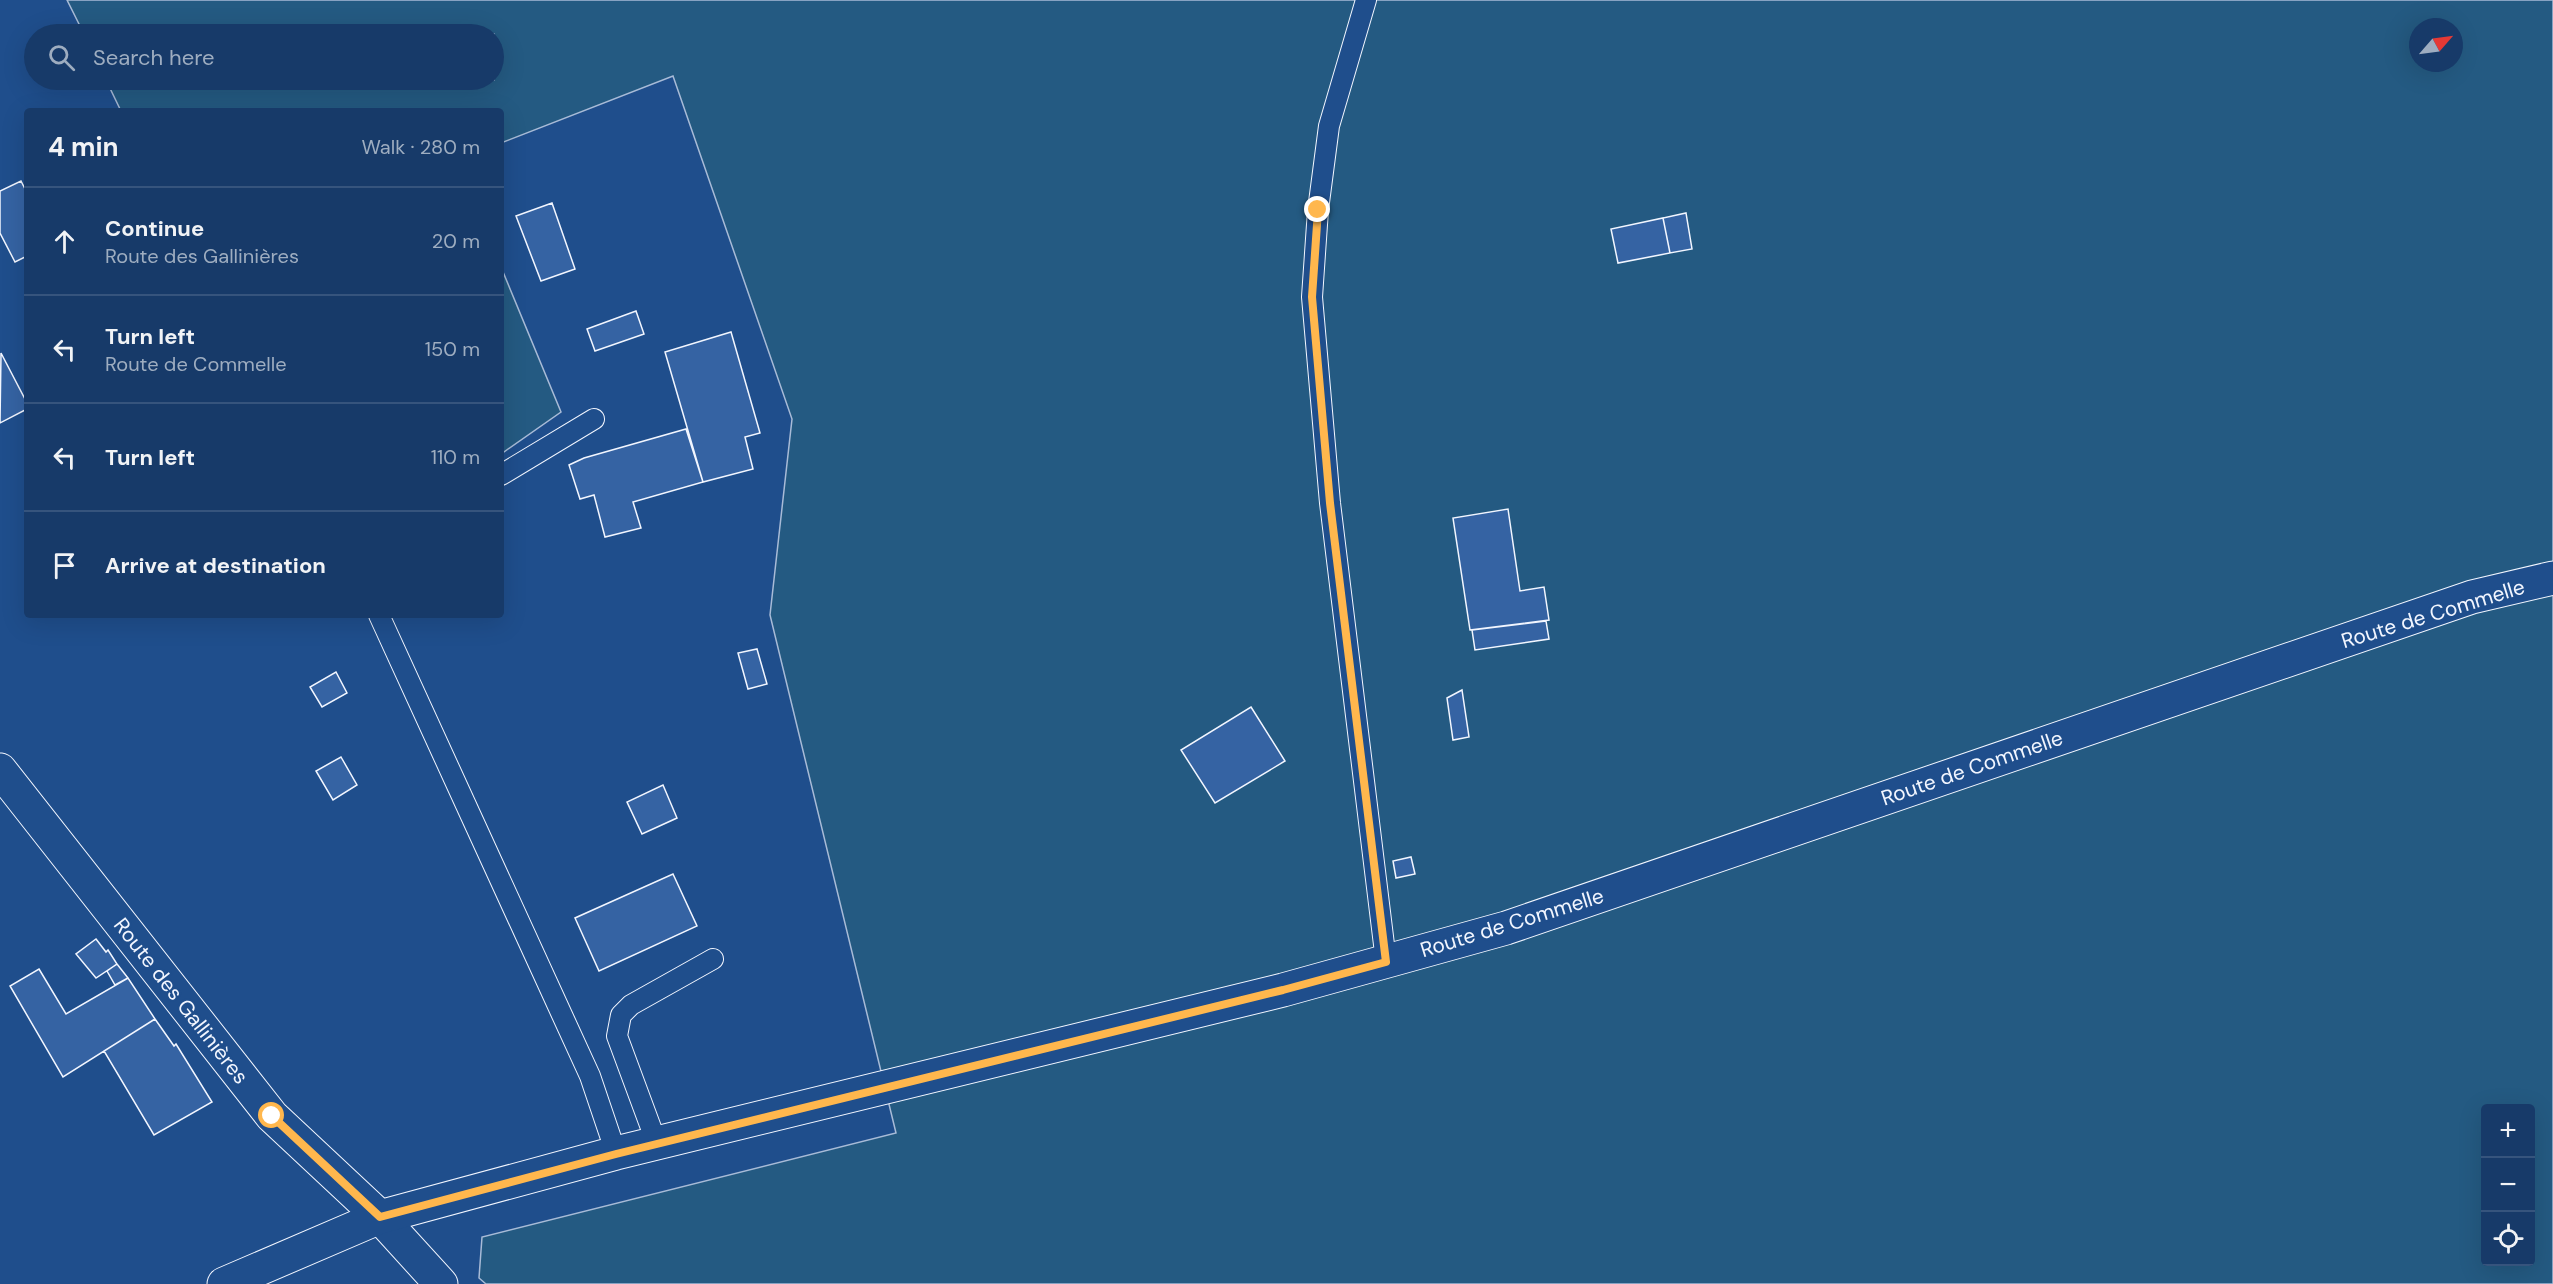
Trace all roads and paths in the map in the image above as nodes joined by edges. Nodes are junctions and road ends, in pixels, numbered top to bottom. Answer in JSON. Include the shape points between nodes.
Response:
{"nodes":[{"id":1,"x":1366,"y":0,"type":"edge"},
{"id":2,"x":594,"y":419,"type":"dead end"},
{"id":3,"x":504,"y":473,"type":"edge"},
{"id":4,"x":2553,"y":578,"type":"edge"},
{"id":5,"x":379,"y":618,"type":"edge"},
{"id":6,"x":0,"y":770,"type":"edge"},
{"id":7,"x":713,"y":959,"type":"dead end"},
{"id":8,"x":1386,"y":962,"type":"junction"},
{"id":9,"x":657,"y":1144,"type":"junction"},
{"id":10,"x":616,"y":1154,"type":"junction"},
{"id":11,"x":380,"y":1217,"type":"junction"},
{"id":12,"x":224,"y":1284,"type":"edge"},
{"id":13,"x":441,"y":1284,"type":"edge"}],
"edges":[{"from":1,"to":8,"type":"lane","via":[[1329,126],[1312,297],[1330,503]]},
{"from":2,"to":3,"type":"lane"},
{"from":4,"to":8,"type":"street","name":"Route de Commelle","via":[[2472,597],[1517,924]]},
{"from":5,"to":10,"type":"lane","via":[[590,1076]]},
{"from":6,"to":11,"type":"street","name":"Route des Gallinières","via":[[272,1116]]},
{"from":7,"to":9,"type":"lane","via":[[631,1005],[621,1015],[617,1036]]},
{"from":8,"to":9,"type":"street","name":"Route de Commelle"},
{"from":9,"to":10,"type":"street","name":"Route de Commelle"},
{"from":10,"to":11,"type":"street","name":"Route de Commelle"},
{"from":11,"to":12,"type":"street","name":"Route de Commelle"},
{"from":11,"to":13,"type":"street","name":"Route des Gallinières"}]}
